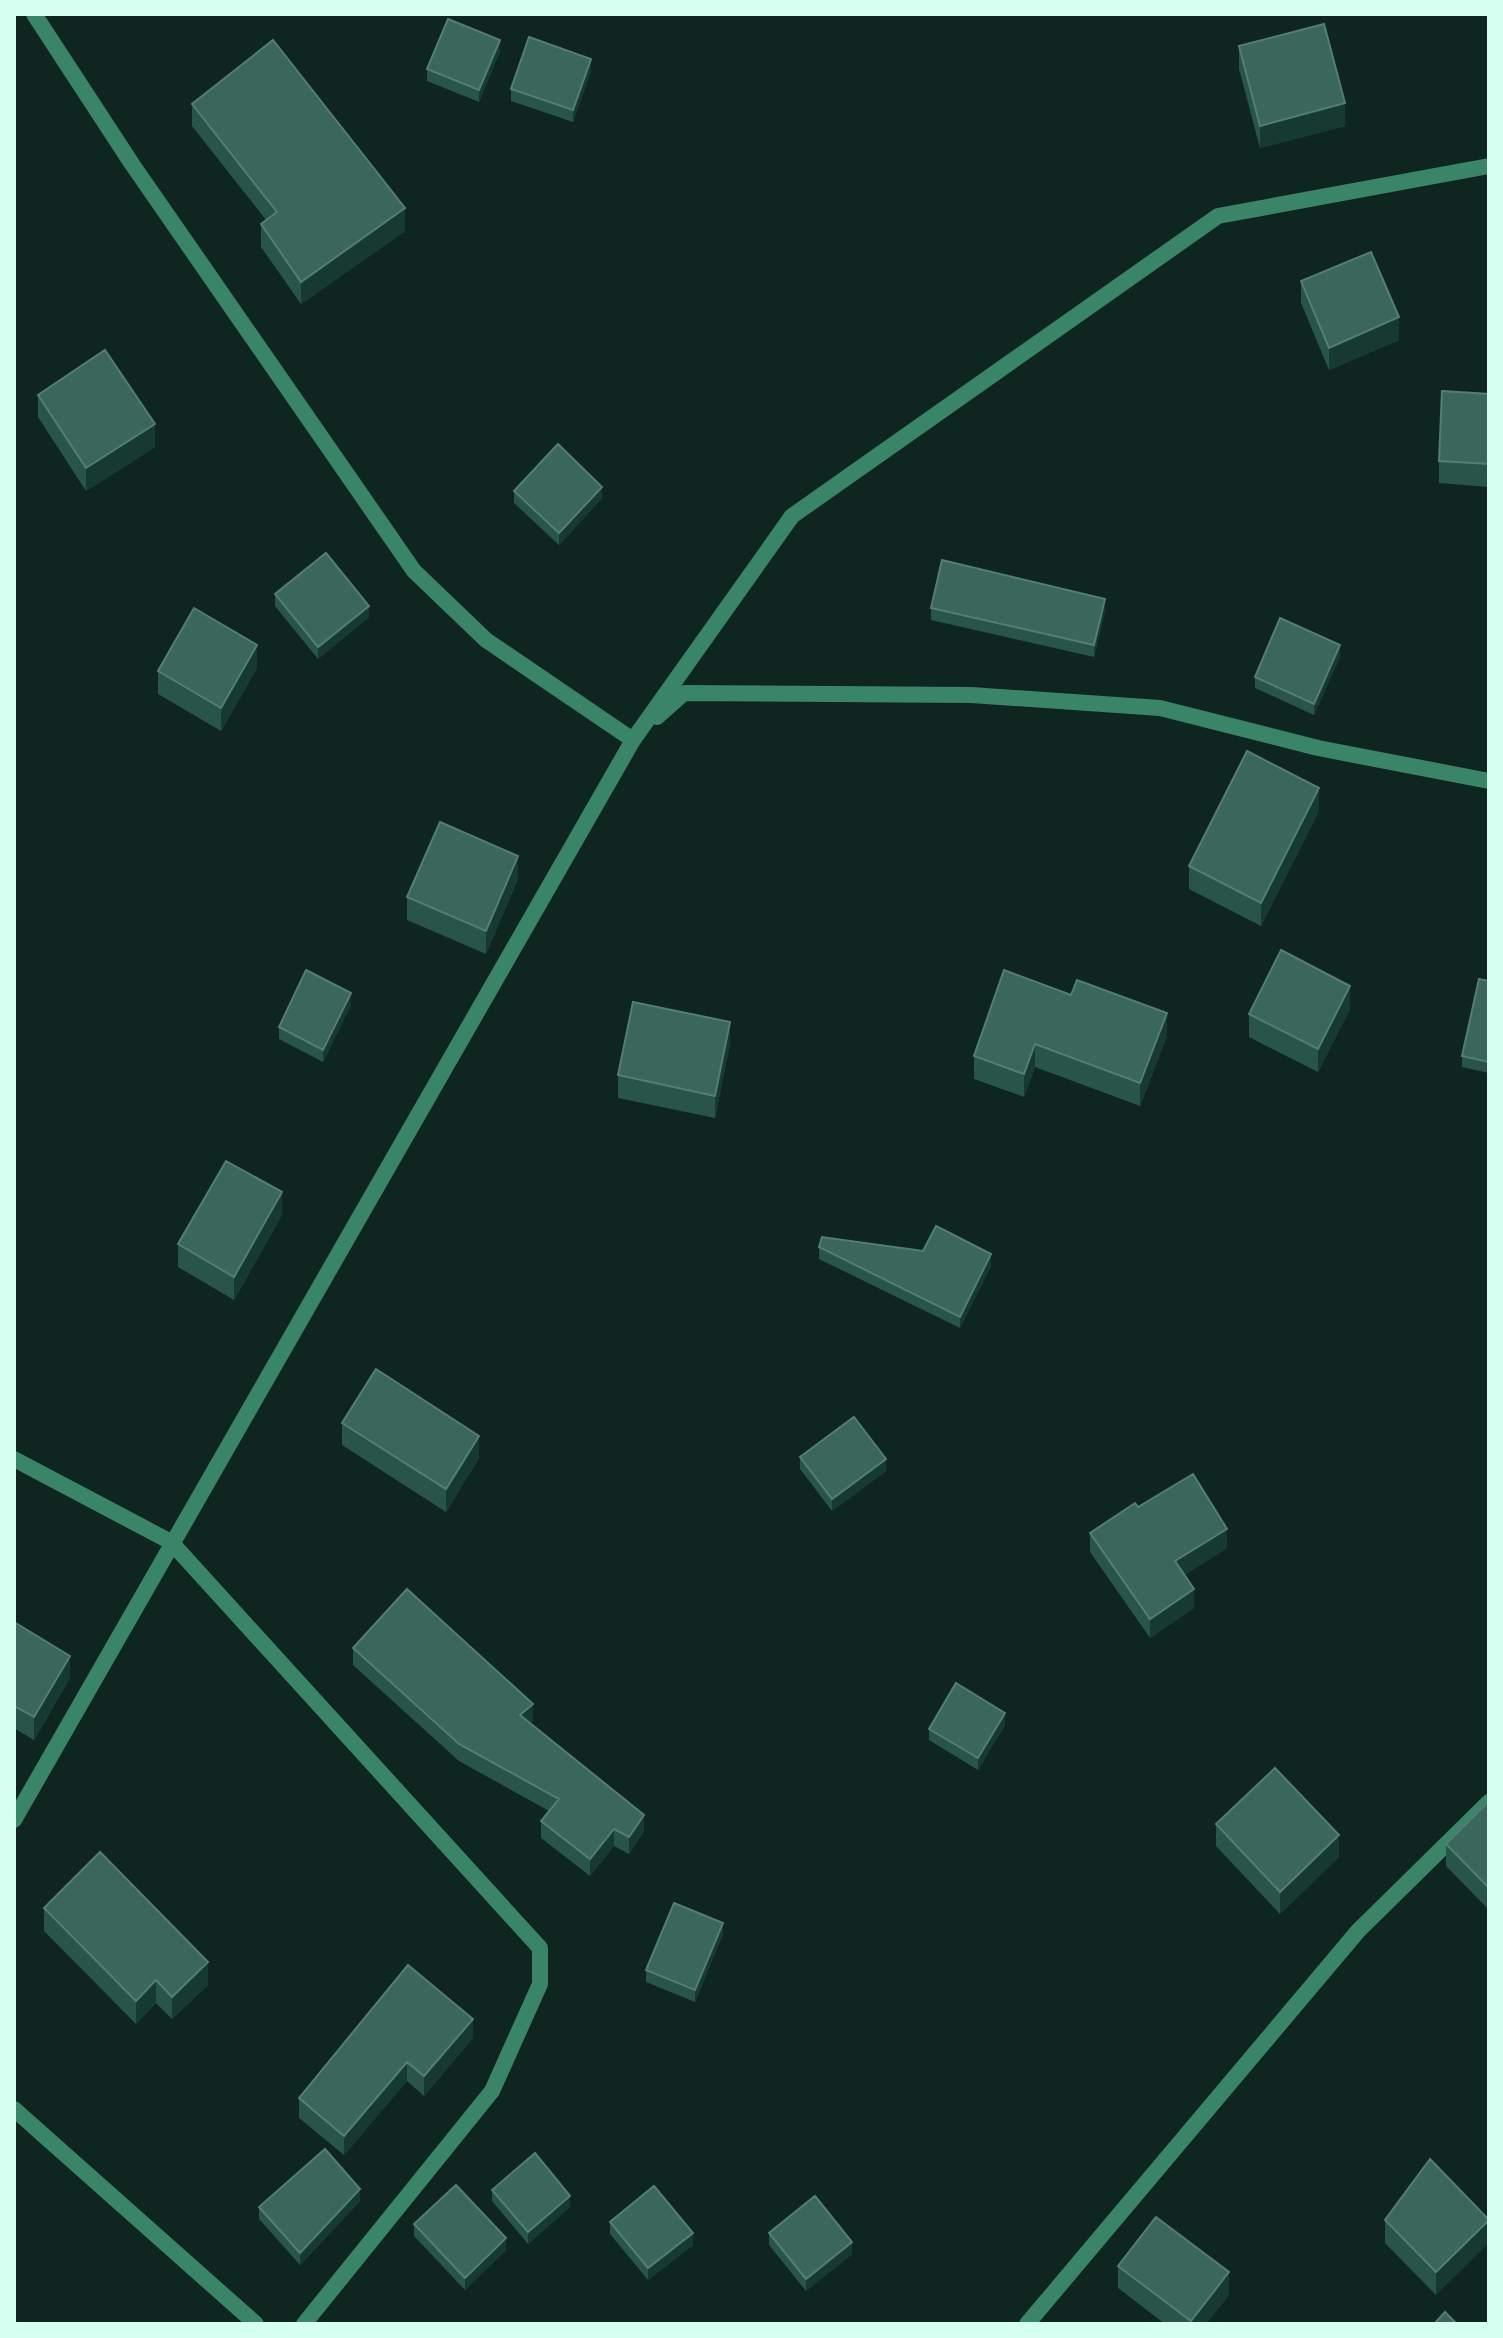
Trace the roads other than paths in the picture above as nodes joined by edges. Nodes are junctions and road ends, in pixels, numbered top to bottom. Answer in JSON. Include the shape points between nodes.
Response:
{"nodes":[{"id":1,"x":34,"y":14,"type":"edge"},
{"id":2,"x":1489,"y":166,"type":"edge"},
{"id":3,"x":633,"y":740,"type":"junction"},
{"id":4,"x":1489,"y":781,"type":"edge"},
{"id":5,"x":14,"y":1459,"type":"edge"},
{"id":6,"x":171,"y":1542,"type":"junction"},
{"id":7,"x":1489,"y":1802,"type":"edge"},
{"id":8,"x":14,"y":1820,"type":"edge"},
{"id":9,"x":14,"y":2109,"type":"edge"},
{"id":10,"x":256,"y":2324,"type":"edge"},
{"id":11,"x":304,"y":2324,"type":"edge"},
{"id":12,"x":1027,"y":2324,"type":"edge"}],
"edges":[{"from":1,"to":3,"type":"street","via":[[414,571],[486,640]]},
{"from":2,"to":3,"type":"street","via":[[1218,216],[792,516]]},
{"from":3,"to":4,"type":"street","via":[[684,693],[971,695],[1160,708],[1318,748]]},
{"from":3,"to":6,"type":"street"},
{"from":5,"to":6,"type":"street"},
{"from":6,"to":8,"type":"street"},
{"from":6,"to":11,"type":"street","via":[[540,1948],[540,1984],[492,2091]]},
{"from":7,"to":12,"type":"street","via":[[1358,1931]]},
{"from":9,"to":10,"type":"street"}]}
